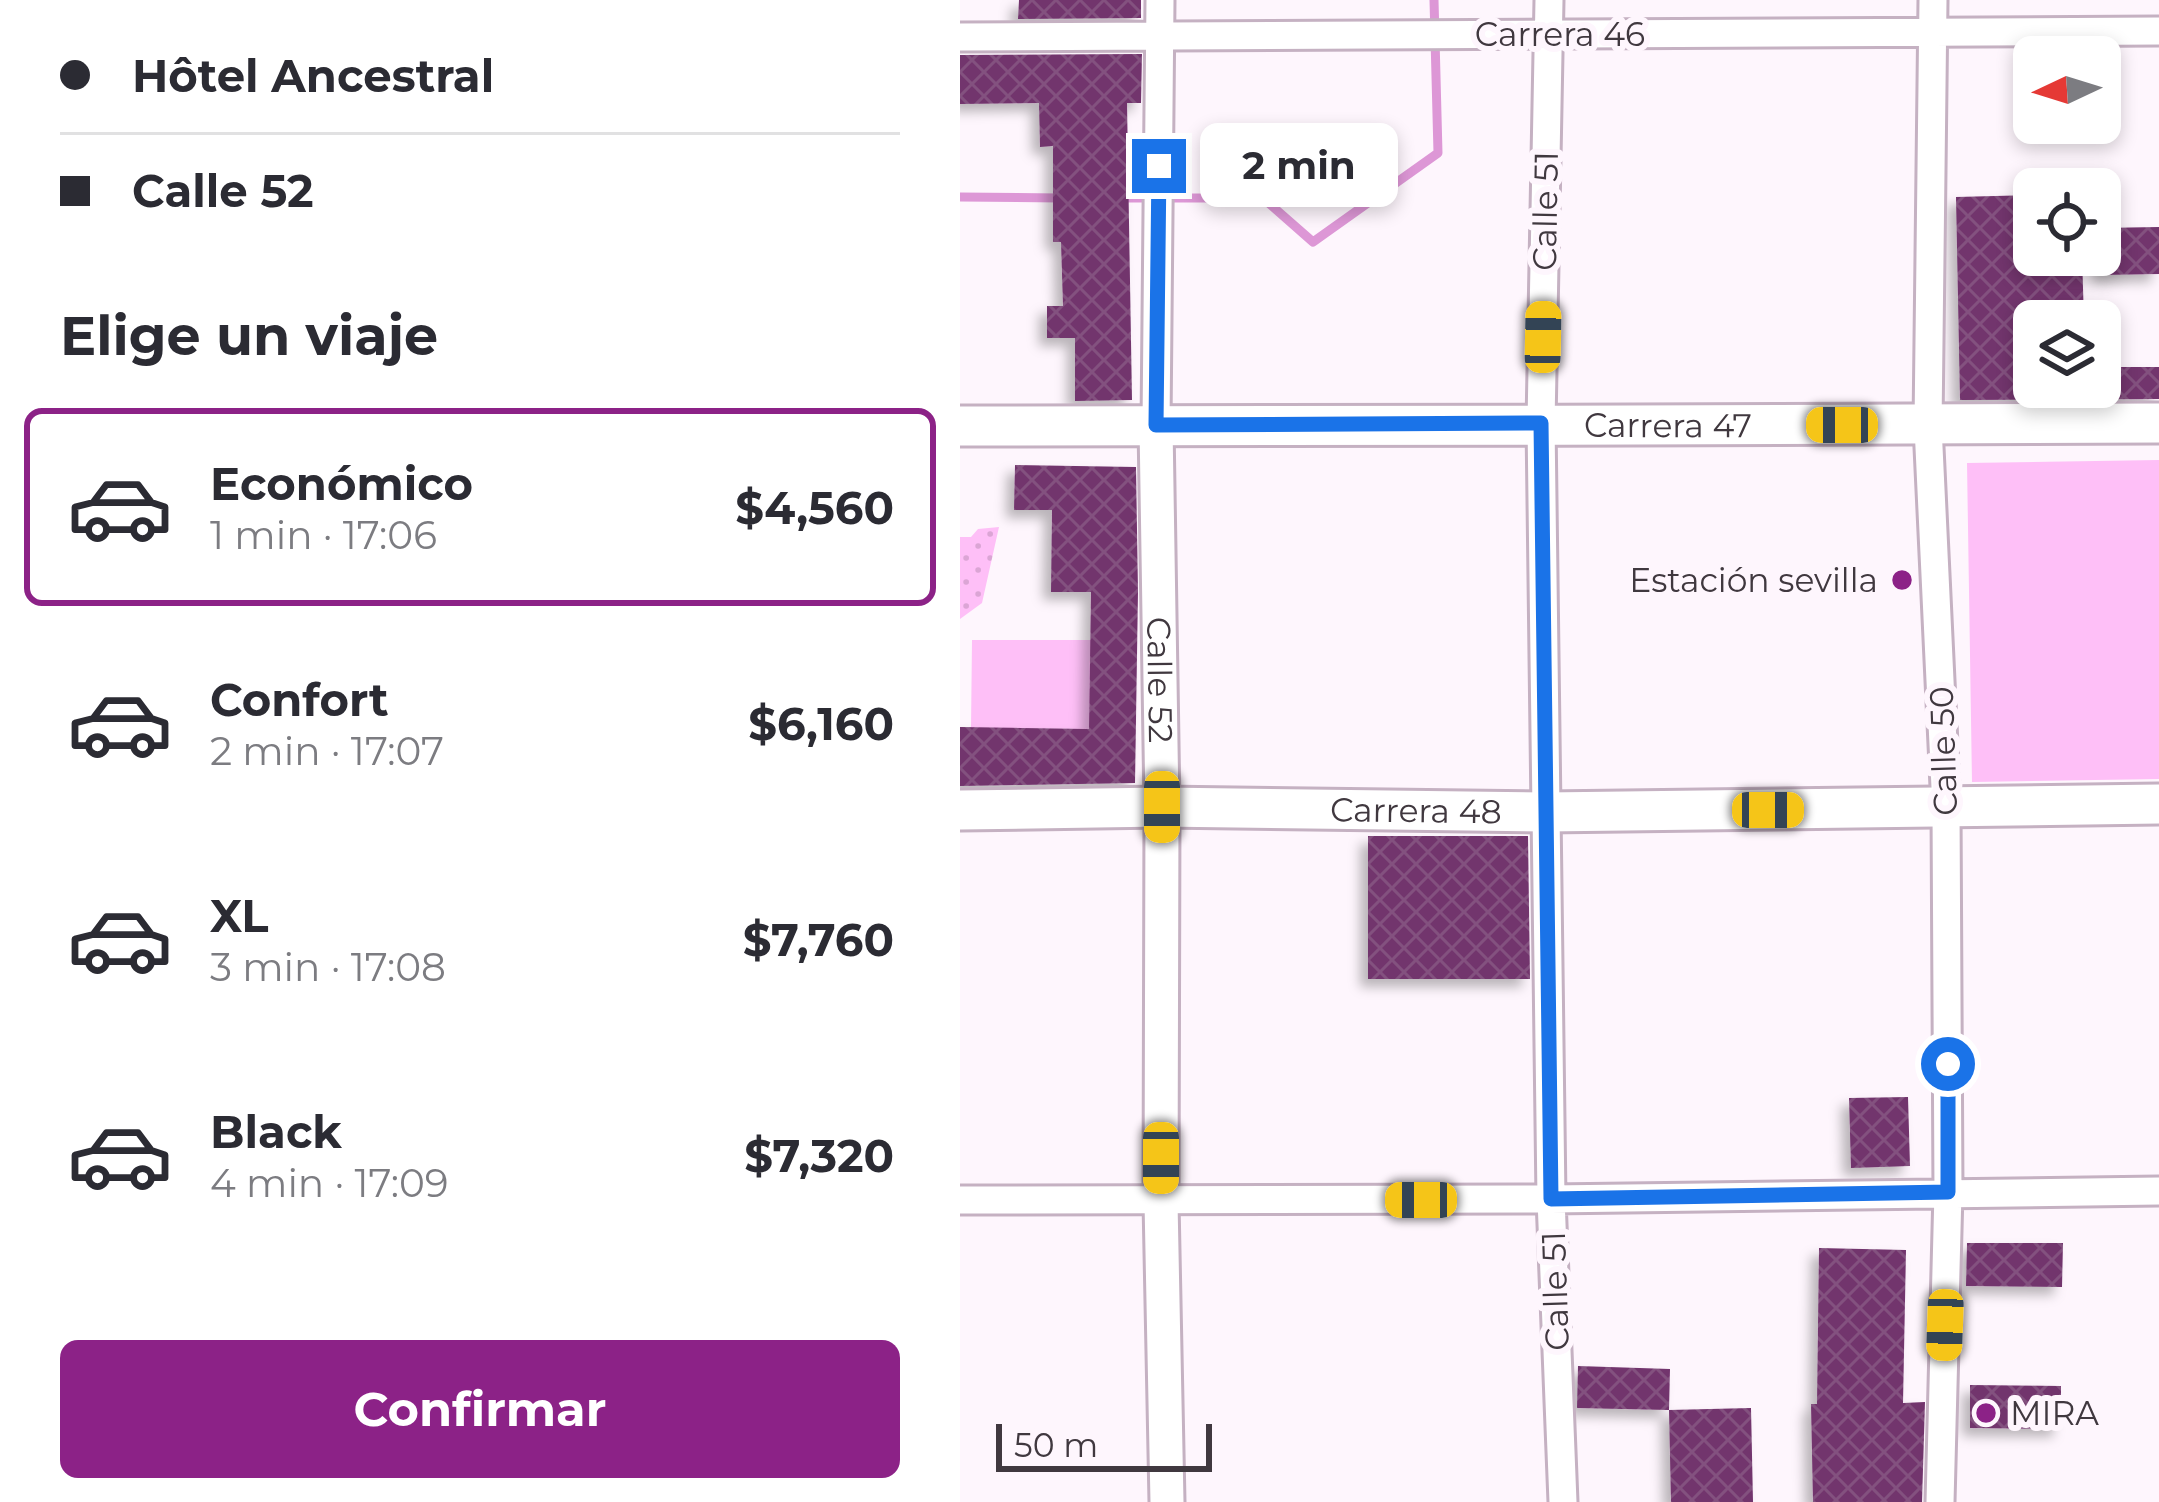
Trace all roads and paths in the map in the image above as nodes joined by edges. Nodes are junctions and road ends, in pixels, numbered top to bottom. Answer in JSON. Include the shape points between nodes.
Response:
{"nodes":[{"id":1,"x":1160,"y":0,"type":"edge"},
{"id":2,"x":1549,"y":0,"type":"edge"},
{"id":3,"x":1933,"y":0,"type":"edge"},
{"id":4,"x":2159,"y":31,"type":"edge"},
{"id":5,"x":1933,"y":32,"type":"junction"},
{"id":6,"x":1549,"y":34,"type":"junction"},
{"id":7,"x":1160,"y":36,"type":"junction"},
{"id":8,"x":960,"y":38,"type":"edge"},
{"id":9,"x":1541,"y":423,"type":"junction"},
{"id":10,"x":2159,"y":423,"type":"edge"},
{"id":11,"x":1156,"y":425,"type":"junction"},
{"id":12,"x":960,"y":426,"type":"edge"},
{"id":13,"x":1928,"y":426,"type":"junction"},
{"id":14,"x":2159,"y":804,"type":"edge"},
{"id":15,"x":1162,"y":807,"type":"junction"},
{"id":16,"x":1946,"y":808,"type":"junction"},
{"id":17,"x":960,"y":810,"type":"edge"},
{"id":18,"x":1546,"y":812,"type":"junction"},
{"id":19,"x":2159,"y":1191,"type":"edge"},
{"id":20,"x":1948,"y":1192,"type":"junction"},
{"id":21,"x":1551,"y":1199,"type":"junction"},
{"id":22,"x":960,"y":1201,"type":"edge"},
{"id":23,"x":1161,"y":1202,"type":"junction"},
{"id":24,"x":1167,"y":1502,"type":"edge"},
{"id":25,"x":1563,"y":1502,"type":"edge"},
{"id":26,"x":1940,"y":1502,"type":"edge"}],
"edges":[{"from":1,"to":7,"type":"street","name":"Calle 52"},
{"from":2,"to":6,"type":"street","name":"Calle 51"},
{"from":3,"to":5,"type":"street","name":"Calle 50"},
{"from":4,"to":5,"type":"street","name":"Carrera 46"},
{"from":5,"to":6,"type":"street","name":"Carrera 46"},
{"from":5,"to":13,"type":"street","name":"Calle 50"},
{"from":6,"to":7,"type":"street","name":"Carrera 46"},
{"from":6,"to":9,"type":"street","name":"Calle 51"},
{"from":7,"to":8,"type":"street","name":"Carrera 46"},
{"from":7,"to":11,"type":"street","name":"Calle 52"},
{"from":9,"to":11,"type":"main road","name":"Carrera 47"},
{"from":9,"to":13,"type":"main road","name":"Carrera 47"},
{"from":9,"to":18,"type":"street","name":"Calle 51"},
{"from":10,"to":13,"type":"main road","name":"Carrera 47"},
{"from":11,"to":12,"type":"main road","name":"Carrera 47"},
{"from":11,"to":15,"type":"street","name":"Calle 52"},
{"from":13,"to":16,"type":"street","name":"Calle 50"},
{"from":14,"to":16,"type":"main road","name":"Carrera 48"},
{"from":15,"to":17,"type":"main road","name":"Carrera 48"},
{"from":15,"to":18,"type":"main road","name":"Carrera 48"},
{"from":15,"to":23,"type":"street","name":"Calle 52"},
{"from":16,"to":18,"type":"main road","name":"Carrera 48"},
{"from":16,"to":20,"type":"street","name":"Calle 50"},
{"from":18,"to":21,"type":"street","name":"Calle 51"},
{"from":19,"to":20,"type":"street"},
{"from":20,"to":21,"type":"street"},
{"from":20,"to":26,"type":"street","name":"Calle 50"},
{"from":21,"to":23,"type":"street"},
{"from":21,"to":25,"type":"street","name":"Calle 51"},
{"from":22,"to":23,"type":"street"},
{"from":23,"to":24,"type":"street","name":"Calle 52"}]}
